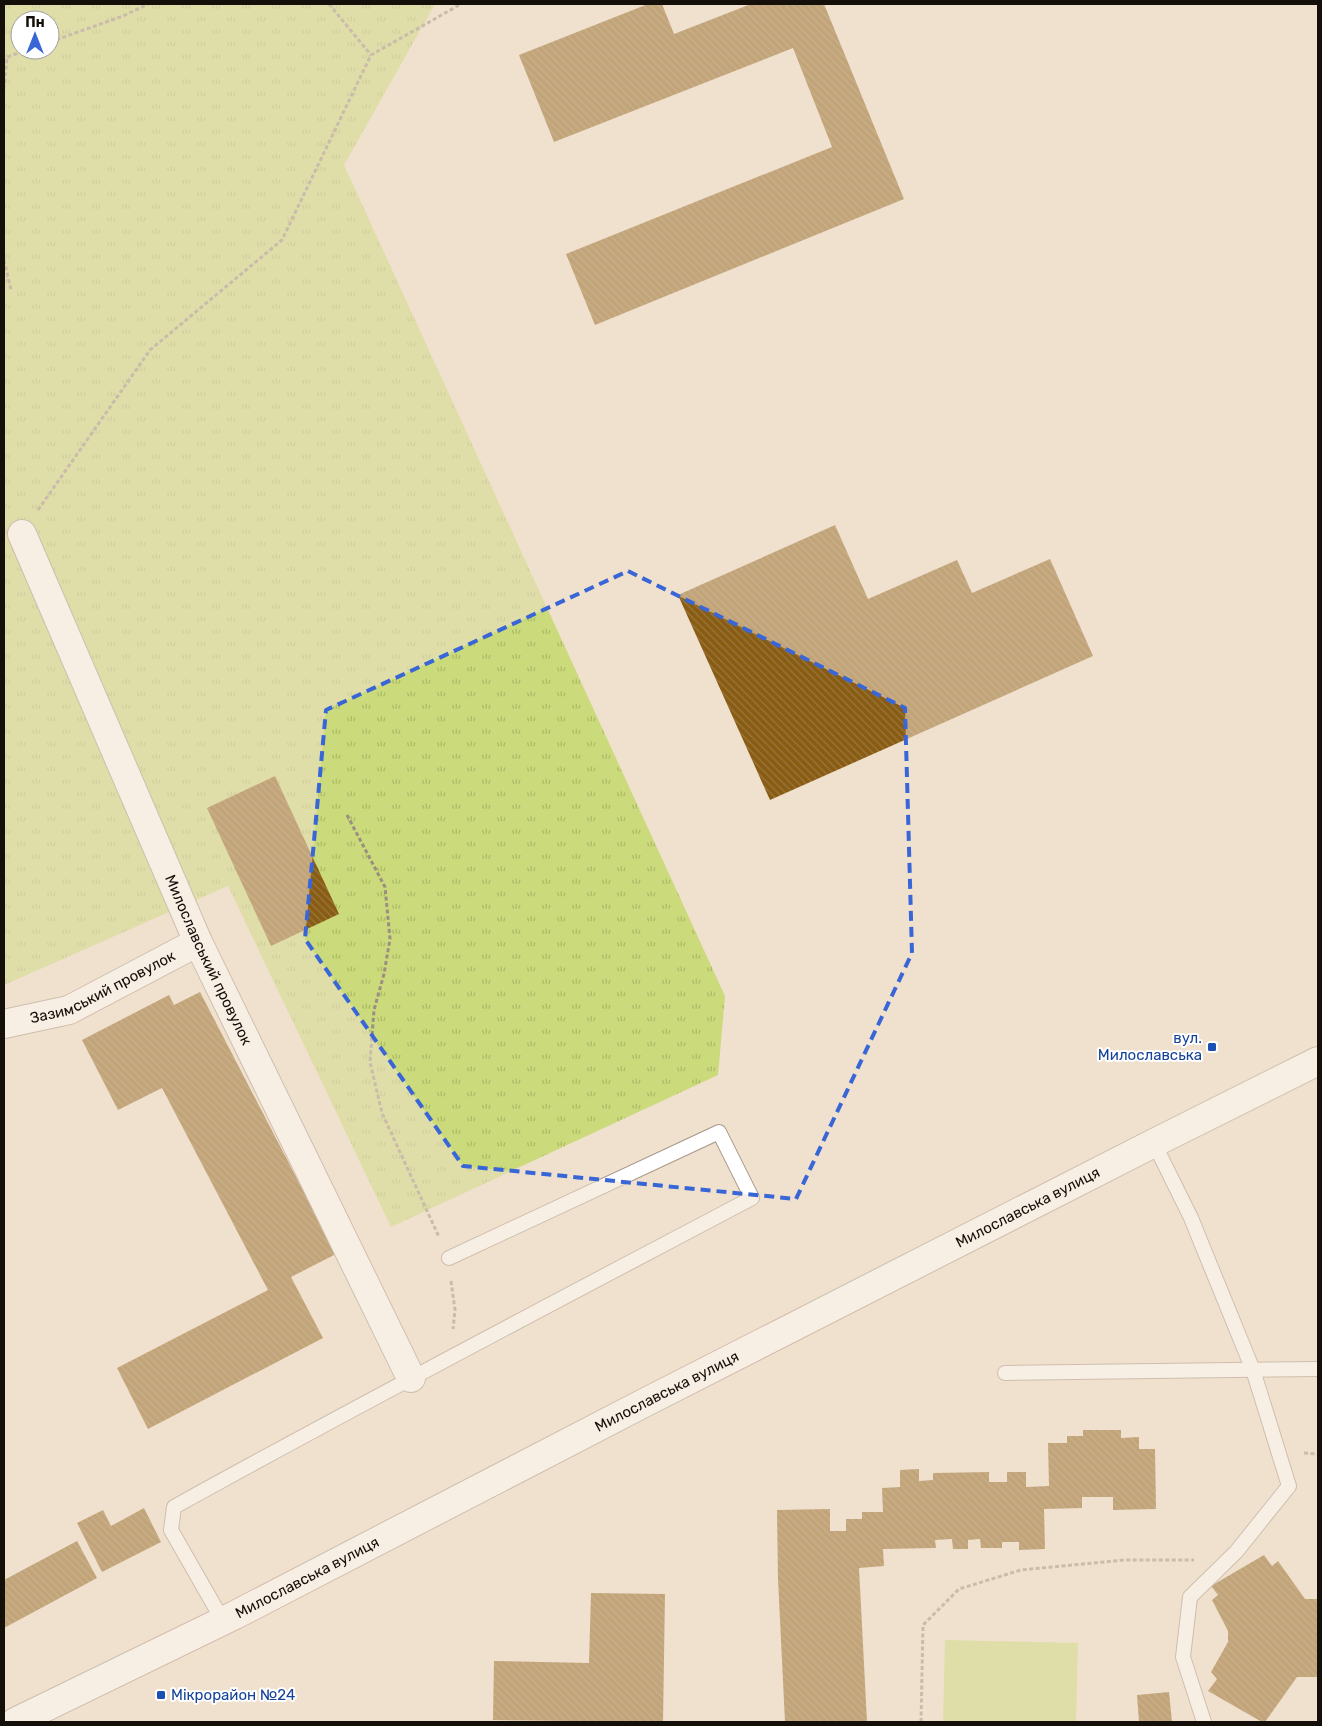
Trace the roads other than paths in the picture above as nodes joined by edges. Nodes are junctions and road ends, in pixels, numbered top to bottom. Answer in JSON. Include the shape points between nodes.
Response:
{"nodes":[{"id":1,"x":22,"y":534,"type":"road end"},
{"id":2,"x":198,"y":942,"type":"junction"},
{"id":3,"x":4,"y":1024,"type":"edge"},
{"id":4,"x":1318,"y":1061,"type":"edge"},
{"id":5,"x":1154,"y":1143,"type":"junction"},
{"id":6,"x":449,"y":1258,"type":"road end"},
{"id":7,"x":1318,"y":1369,"type":"edge"},
{"id":8,"x":1253,"y":1370,"type":"junction"},
{"id":9,"x":1005,"y":1373,"type":"dead end"},
{"id":10,"x":411,"y":1378,"type":"junction"},
{"id":11,"x":223,"y":1621,"type":"junction"},
{"id":12,"x":15,"y":1722,"type":"edge"},
{"id":13,"x":1204,"y":1722,"type":"edge"}],
"edges":[{"from":1,"to":2,"type":"main road","name":"Милославський провулок"},
{"from":2,"to":3,"type":"main road","name":"Зазимський провулок","via":[[69,1010]]},
{"from":2,"to":10,"type":"main road","name":"Милославський провулок"},
{"from":4,"to":5,"type":"main road","name":"Милославська вулиця"},
{"from":5,"to":8,"type":"lane","via":[[1191,1218]]},
{"from":5,"to":11,"type":"main road","name":"Милославська вулиця"},
{"from":6,"to":10,"type":"lane","via":[[719,1132],[752,1198]]},
{"from":7,"to":8,"type":"lane"},
{"from":8,"to":9,"type":"lane"},
{"from":8,"to":13,"type":"lane","via":[[1289,1486],[1228,1560],[1190,1597],[1183,1657]]},
{"from":10,"to":11,"type":"lane","via":[[174,1507],[171,1530]]},
{"from":11,"to":12,"type":"main road","name":"Милославська вулиця"}]}
